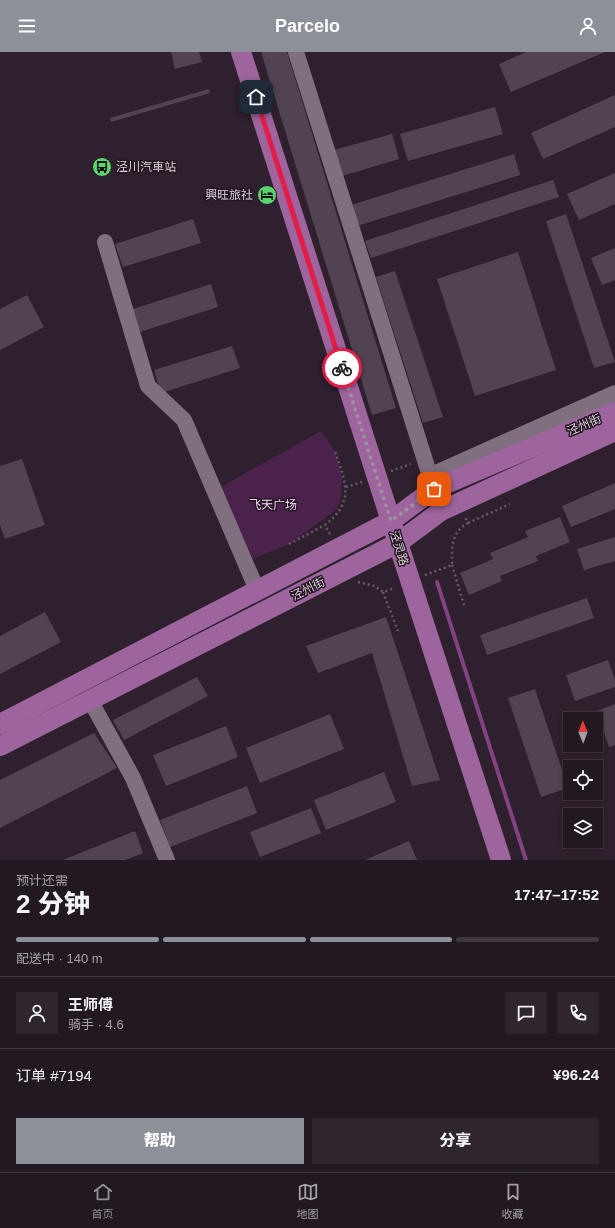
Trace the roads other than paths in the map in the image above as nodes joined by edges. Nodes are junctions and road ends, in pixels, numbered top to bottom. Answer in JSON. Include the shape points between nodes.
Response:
{"nodes":[{"id":1,"x":241,"y":52,"type":"edge"},
{"id":2,"x":296,"y":52,"type":"edge"},
{"id":3,"x":105,"y":242,"type":"dead end"},
{"id":4,"x":615,"y":393,"type":"edge"},
{"id":5,"x":615,"y":412,"type":"edge"},
{"id":6,"x":615,"y":431,"type":"edge"},
{"id":7,"x":432,"y":482,"type":"junction"},
{"id":8,"x":441,"y":511,"type":"junction"},
{"id":9,"x":391,"y":521,"type":"junction"},
{"id":10,"x":398,"y":543,"type":"junction"},
{"id":11,"x":257,"y":590,"type":"junction"},
{"id":12,"x":90,"y":700,"type":"junction"},
{"id":13,"x":0,"y":724,"type":"edge"},
{"id":14,"x":0,"y":746,"type":"edge"},
{"id":15,"x":167,"y":860,"type":"edge"},
{"id":16,"x":501,"y":860,"type":"edge"}],
"edges":[{"from":1,"to":9,"type":"main road","name":"泾灵路"},
{"from":2,"to":7,"type":"street"},
{"from":3,"to":11,"type":"street","via":[[148,386],[184,420]]},
{"from":4,"to":7,"type":"street"},
{"from":5,"to":7,"type":"main road","name":"泾州街"},
{"from":6,"to":8,"type":"main road","name":"泾州街"},
{"from":7,"to":8,"type":"street"},
{"from":7,"to":9,"type":"main road","name":"泾州街"},
{"from":8,"to":10,"type":"main road","name":"泾州街"},
{"from":9,"to":10,"type":"main road","name":"泾灵路"},
{"from":9,"to":11,"type":"main road","name":"泾州街"},
{"from":10,"to":12,"type":"main road","name":"泾州街"},
{"from":10,"to":16,"type":"main road","name":"泾灵路"},
{"from":11,"to":13,"type":"main road","name":"泾州街"},
{"from":12,"to":14,"type":"main road","name":"泾州街"},
{"from":12,"to":15,"type":"street","via":[[132,778]]}]}
